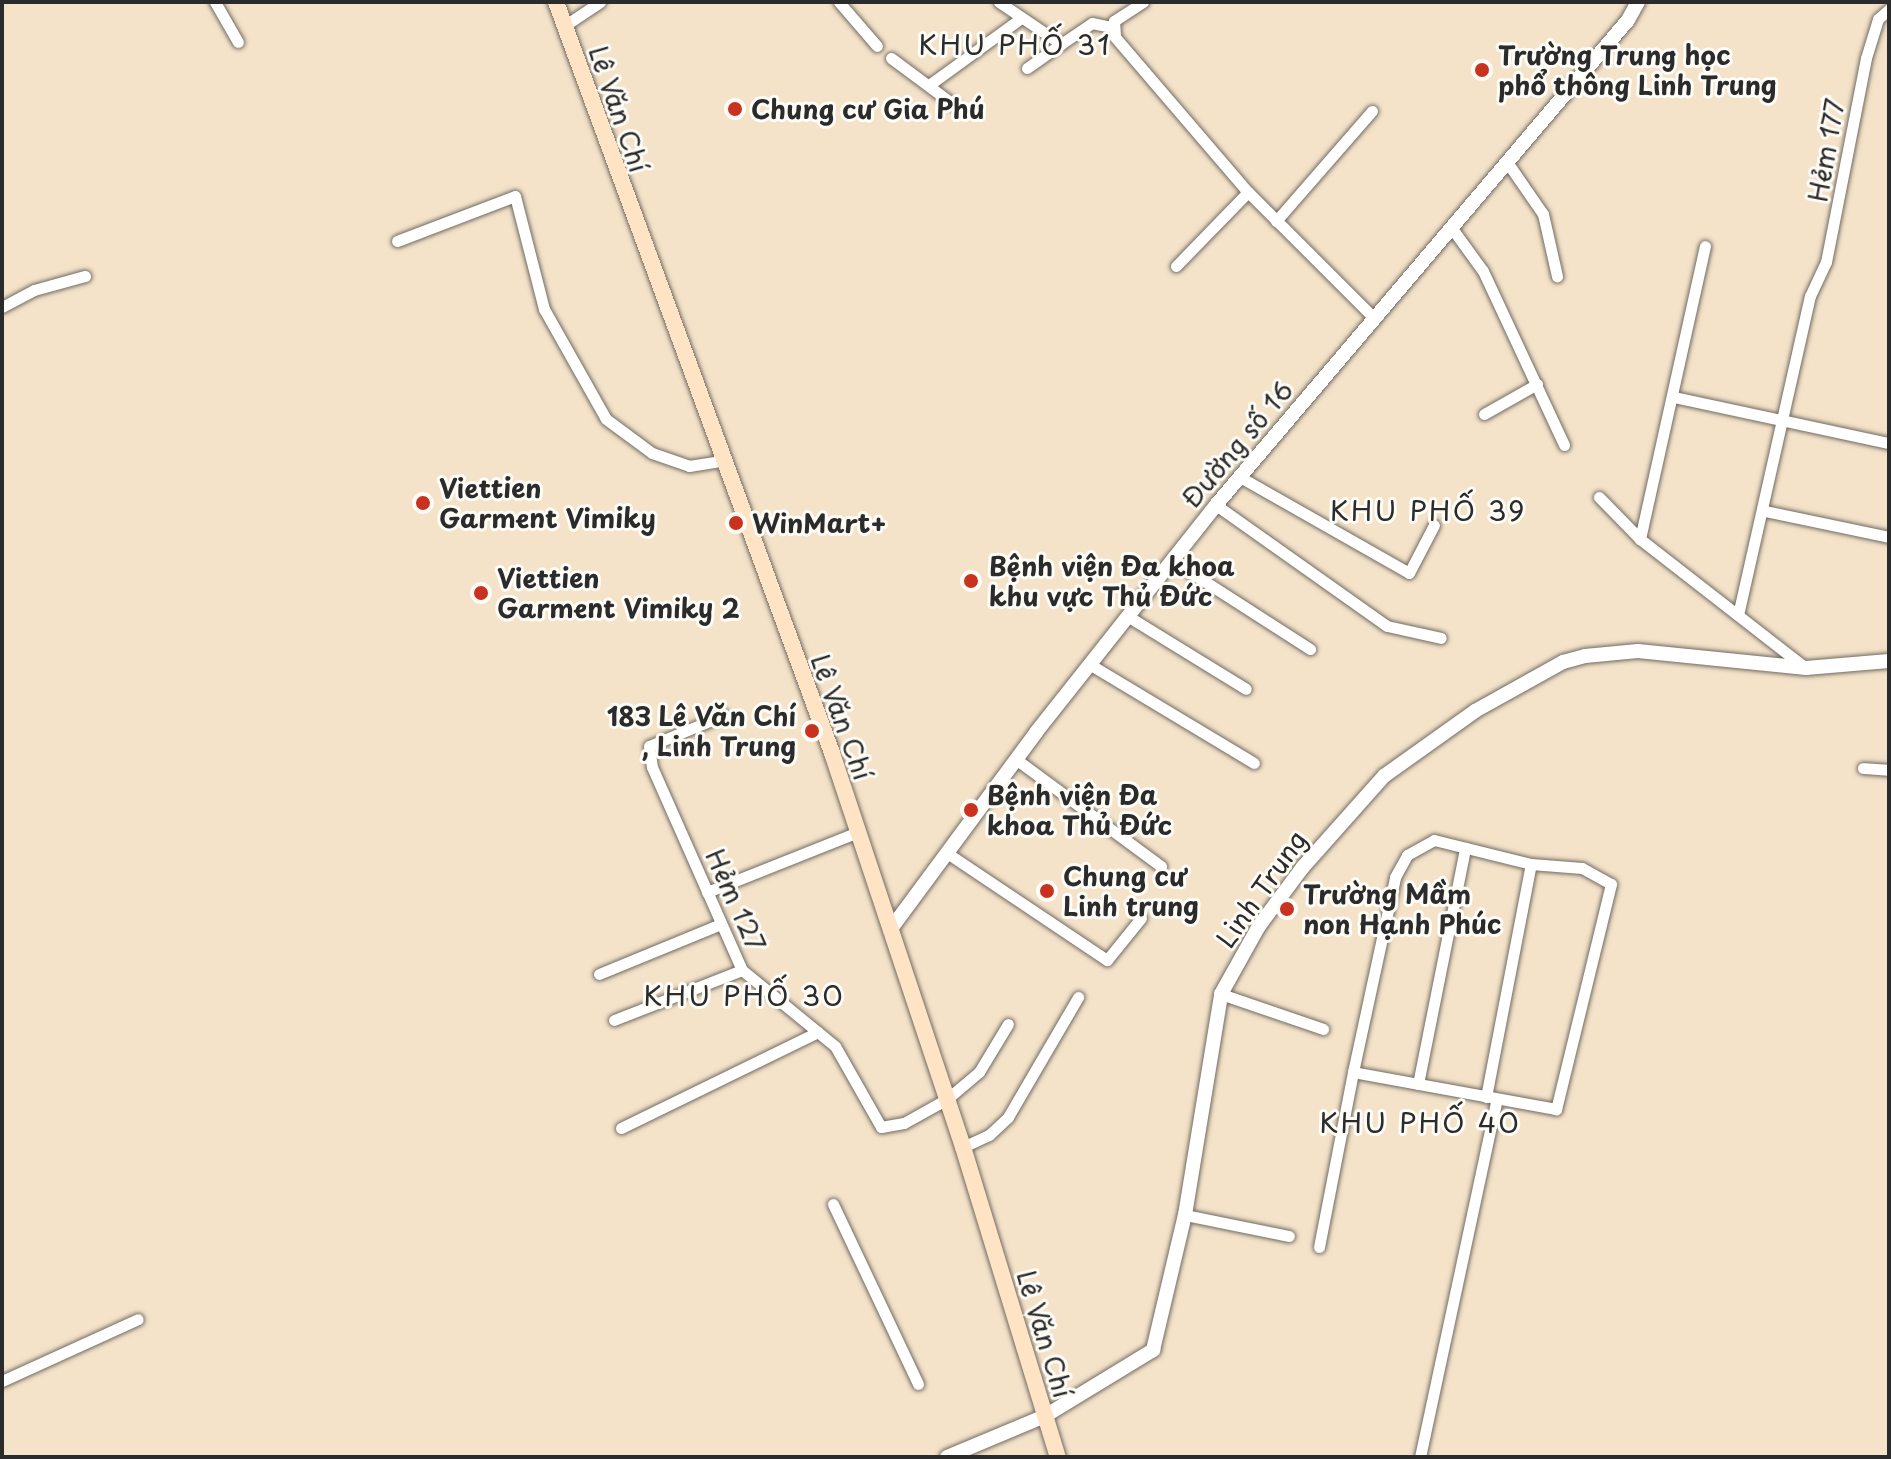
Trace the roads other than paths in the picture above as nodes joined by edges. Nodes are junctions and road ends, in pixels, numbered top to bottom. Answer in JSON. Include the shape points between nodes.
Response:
{"nodes":[{"id":1,"x":215,"y":2,"type":"edge"},
{"id":2,"x":556,"y":2,"type":"edge"},
{"id":3,"x":600,"y":2,"type":"edge"},
{"id":4,"x":839,"y":2,"type":"edge"},
{"id":5,"x":999,"y":2,"type":"edge"},
{"id":6,"x":1143,"y":2,"type":"edge"},
{"id":7,"x":1638,"y":2,"type":"edge"},
{"id":8,"x":1889,"y":9,"type":"edge"},
{"id":9,"x":1020,"y":19,"type":"junction"},
{"id":10,"x":564,"y":26,"type":"junction"},
{"id":11,"x":1111,"y":27,"type":"junction"},
{"id":12,"x":238,"y":42,"type":"dead end"},
{"id":13,"x":1061,"y":44,"type":"junction"},
{"id":14,"x":877,"y":46,"type":"dead end"},
{"id":15,"x":891,"y":58,"type":"dead end"},
{"id":16,"x":1027,"y":68,"type":"dead end"},
{"id":17,"x":929,"y":85,"type":"junction"},
{"id":18,"x":954,"y":105,"type":"dead end"},
{"id":19,"x":1372,"y":111,"type":"dead end"},
{"id":20,"x":1507,"y":162,"type":"junction"},
{"id":21,"x":1248,"y":192,"type":"junction"},
{"id":22,"x":1276,"y":221,"type":"junction"},
{"id":23,"x":1451,"y":227,"type":"junction"},
{"id":24,"x":397,"y":241,"type":"dead end"},
{"id":25,"x":1705,"y":246,"type":"dead end"},
{"id":26,"x":1176,"y":266,"type":"dead end"},
{"id":27,"x":85,"y":276,"type":"dead end"},
{"id":28,"x":1557,"y":276,"type":"dead end"},
{"id":29,"x":2,"y":307,"type":"edge"},
{"id":30,"x":1374,"y":318,"type":"junction"},
{"id":31,"x":1537,"y":384,"type":"junction"},
{"id":32,"x":1674,"y":397,"type":"junction"},
{"id":33,"x":1484,"y":414,"type":"dead end"},
{"id":34,"x":1785,"y":421,"type":"junction"},
{"id":35,"x":1889,"y":443,"type":"edge"},
{"id":36,"x":1564,"y":445,"type":"dead end"},
{"id":37,"x":725,"y":460,"type":"junction"},
{"id":38,"x":1240,"y":477,"type":"junction"},
{"id":39,"x":1599,"y":497,"type":"dead end"},
{"id":40,"x":1216,"y":505,"type":"junction"},
{"id":41,"x":1765,"y":511,"type":"junction"},
{"id":42,"x":1434,"y":525,"type":"dead end"},
{"id":43,"x":1889,"y":537,"type":"edge"},
{"id":44,"x":1640,"y":539,"type":"junction"},
{"id":45,"x":1173,"y":561,"type":"junction"},
{"id":46,"x":1738,"y":615,"type":"junction"},
{"id":47,"x":1129,"y":617,"type":"junction"},
{"id":48,"x":1441,"y":638,"type":"dead end"},
{"id":49,"x":1310,"y":649,"type":"dead end"},
{"id":50,"x":1889,"y":661,"type":"edge"},
{"id":51,"x":1091,"y":665,"type":"junction"},
{"id":52,"x":1806,"y":668,"type":"junction"},
{"id":53,"x":1246,"y":689,"type":"dead end"},
{"id":54,"x":724,"y":715,"type":"dead end"},
{"id":55,"x":1017,"y":760,"type":"junction"},
{"id":56,"x":1254,"y":763,"type":"dead end"},
{"id":57,"x":1863,"y":768,"type":"dead end"},
{"id":58,"x":1889,"y":770,"type":"edge"},
{"id":59,"x":858,"y":832,"type":"junction"},
{"id":60,"x":1465,"y":848,"type":"junction"},
{"id":61,"x":950,"y":855,"type":"junction"},
{"id":62,"x":1531,"y":864,"type":"junction"},
{"id":63,"x":1161,"y":866,"type":"dead end"},
{"id":64,"x":707,"y":892,"type":"junction"},
{"id":65,"x":1141,"y":918,"type":"dead end"},
{"id":66,"x":721,"y":924,"type":"junction"},
{"id":67,"x":890,"y":930,"type":"junction"},
{"id":68,"x":742,"y":970,"type":"junction"},
{"id":69,"x":599,"y":974,"type":"dead end"},
{"id":70,"x":1221,"y":994,"type":"junction"},
{"id":71,"x":1078,"y":997,"type":"dead end"},
{"id":72,"x":614,"y":1020,"type":"dead end"},
{"id":73,"x":1008,"y":1024,"type":"dead end"},
{"id":74,"x":1323,"y":1029,"type":"dead end"},
{"id":75,"x":818,"y":1032,"type":"junction"},
{"id":76,"x":1353,"y":1072,"type":"junction"},
{"id":77,"x":1418,"y":1084,"type":"junction"},
{"id":78,"x":1492,"y":1098,"type":"junction"},
{"id":79,"x":947,"y":1099,"type":"junction"},
{"id":80,"x":621,"y":1128,"type":"dead end"},
{"id":81,"x":963,"y":1147,"type":"junction"},
{"id":82,"x":833,"y":1204,"type":"dead end"},
{"id":83,"x":1185,"y":1215,"type":"junction"},
{"id":84,"x":1289,"y":1236,"type":"dead end"},
{"id":85,"x":1319,"y":1247,"type":"dead end"},
{"id":86,"x":138,"y":1319,"type":"dead end"},
{"id":87,"x":2,"y":1381,"type":"edge"},
{"id":88,"x":918,"y":1384,"type":"dead end"},
{"id":89,"x":1045,"y":1416,"type":"junction"},
{"id":90,"x":947,"y":1457,"type":"edge"},
{"id":91,"x":1058,"y":1457,"type":"edge"},
{"id":92,"x":1420,"y":1457,"type":"edge"}],
"edges":[{"from":1,"to":12,"type":"street"},
{"from":2,"to":10,"type":"main road","name":"Lê Văn Chí"},
{"from":3,"to":10,"type":"street"},
{"from":4,"to":14,"type":"street"},
{"from":5,"to":9,"type":"street"},
{"from":6,"to":11,"type":"street"},
{"from":7,"to":20,"type":"street","name":"Đường số 16"},
{"from":8,"to":34,"type":"street","name":"Hẻm 177","via":[[1878,19],[1866,58],[1826,262],[1809,301]]},
{"from":9,"to":13,"type":"street"},
{"from":9,"to":17,"type":"street"},
{"from":10,"to":37,"type":"main road","name":"Lê Văn Chí"},
{"from":11,"to":13,"type":"street","via":[[1092,23]]},
{"from":11,"to":21,"type":"street"},
{"from":13,"to":16,"type":"street"},
{"from":15,"to":17,"type":"street"},
{"from":17,"to":18,"type":"street"},
{"from":19,"to":22,"type":"street"},
{"from":20,"to":23,"type":"street","name":"Đường số 16"},
{"from":20,"to":28,"type":"street","via":[[1543,214]]},
{"from":21,"to":22,"type":"street"},
{"from":21,"to":26,"type":"street"},
{"from":22,"to":30,"type":"street"},
{"from":23,"to":30,"type":"street","name":"Đường số 16"},
{"from":23,"to":31,"type":"street","via":[[1483,271]]},
{"from":24,"to":37,"type":"street","via":[[515,196],[544,309],[606,419],[652,453],[676,462],[689,466]]},
{"from":25,"to":32,"type":"street"},
{"from":27,"to":29,"type":"street","via":[[34,290]]},
{"from":30,"to":38,"type":"street","name":"Đường số 16"},
{"from":31,"to":33,"type":"street"},
{"from":31,"to":36,"type":"street"},
{"from":32,"to":34,"type":"street"},
{"from":32,"to":44,"type":"street"},
{"from":34,"to":35,"type":"street"},
{"from":34,"to":41,"type":"street","name":"Hẻm 177"},
{"from":37,"to":59,"type":"main road","name":"Lê Văn Chí"},
{"from":38,"to":40,"type":"street","name":"Đường số 16"},
{"from":38,"to":42,"type":"street","via":[[1409,573]]},
{"from":39,"to":44,"type":"street"},
{"from":40,"to":45,"type":"street","name":"Đường số 16"},
{"from":40,"to":48,"type":"street","via":[[1387,626]]},
{"from":41,"to":43,"type":"street"},
{"from":41,"to":46,"type":"street","name":"Hẻm 177"},
{"from":44,"to":46,"type":"street"},
{"from":45,"to":47,"type":"street","name":"Đường số 16"},
{"from":45,"to":49,"type":"street"},
{"from":46,"to":52,"type":"street"},
{"from":47,"to":51,"type":"street","name":"Đường số 16"},
{"from":47,"to":53,"type":"street"},
{"from":50,"to":52,"type":"street","name":"Linh Trung"},
{"from":51,"to":55,"type":"street","name":"Đường số 16"},
{"from":51,"to":56,"type":"street"},
{"from":52,"to":70,"type":"street","name":"Linh Trung","via":[[1611,651],[1563,662],[1536,676],[1427,744],[1361,796],[1259,926]]},
{"from":54,"to":64,"type":"street","name":"Hẻm 127","via":[[649,746],[652,767]]},
{"from":55,"to":61,"type":"street","name":"Đường số 16"},
{"from":55,"to":63,"type":"street"},
{"from":57,"to":58,"type":"street"},
{"from":59,"to":64,"type":"street"},
{"from":59,"to":67,"type":"main road","name":"Lê Văn Chí"},
{"from":60,"to":62,"type":"street"},
{"from":60,"to":76,"type":"street","via":[[1434,840],[1407,855],[1395,877]]},
{"from":60,"to":77,"type":"street"},
{"from":61,"to":65,"type":"street","via":[[1107,960]]},
{"from":61,"to":67,"type":"street","name":"Đường số 16"},
{"from":62,"to":78,"type":"street"},
{"from":62,"to":78,"type":"street","via":[[1582,868],[1611,884],[1556,1109]]},
{"from":64,"to":66,"type":"street","name":"Hẻm 127"},
{"from":66,"to":68,"type":"street","name":"Hẻm 127"},
{"from":66,"to":69,"type":"street"},
{"from":67,"to":79,"type":"main road","name":"Lê Văn Chí"},
{"from":68,"to":72,"type":"street"},
{"from":68,"to":75,"type":"street","name":"Hẻm 127"},
{"from":70,"to":74,"type":"street"},
{"from":70,"to":83,"type":"street","name":"Linh Trung"},
{"from":71,"to":81,"type":"street","via":[[1008,1117],[989,1135]]},
{"from":73,"to":79,"type":"street","via":[[979,1072]]},
{"from":75,"to":79,"type":"street","name":"Hẻm 127","via":[[835,1046],[883,1129]]},
{"from":75,"to":80,"type":"street"},
{"from":76,"to":77,"type":"street"},
{"from":76,"to":85,"type":"street"},
{"from":77,"to":78,"type":"street"},
{"from":78,"to":92,"type":"street"},
{"from":79,"to":81,"type":"main road","name":"Lê Văn Chí"},
{"from":81,"to":89,"type":"main road","name":"Lê Văn Chí"},
{"from":82,"to":88,"type":"street"},
{"from":83,"to":84,"type":"street"},
{"from":83,"to":89,"type":"street","name":"Linh Trung","via":[[1153,1350]]},
{"from":86,"to":87,"type":"street"},
{"from":89,"to":90,"type":"street","name":"Linh Trung"},
{"from":89,"to":91,"type":"main road","name":"Lê Văn Chí"}]}
